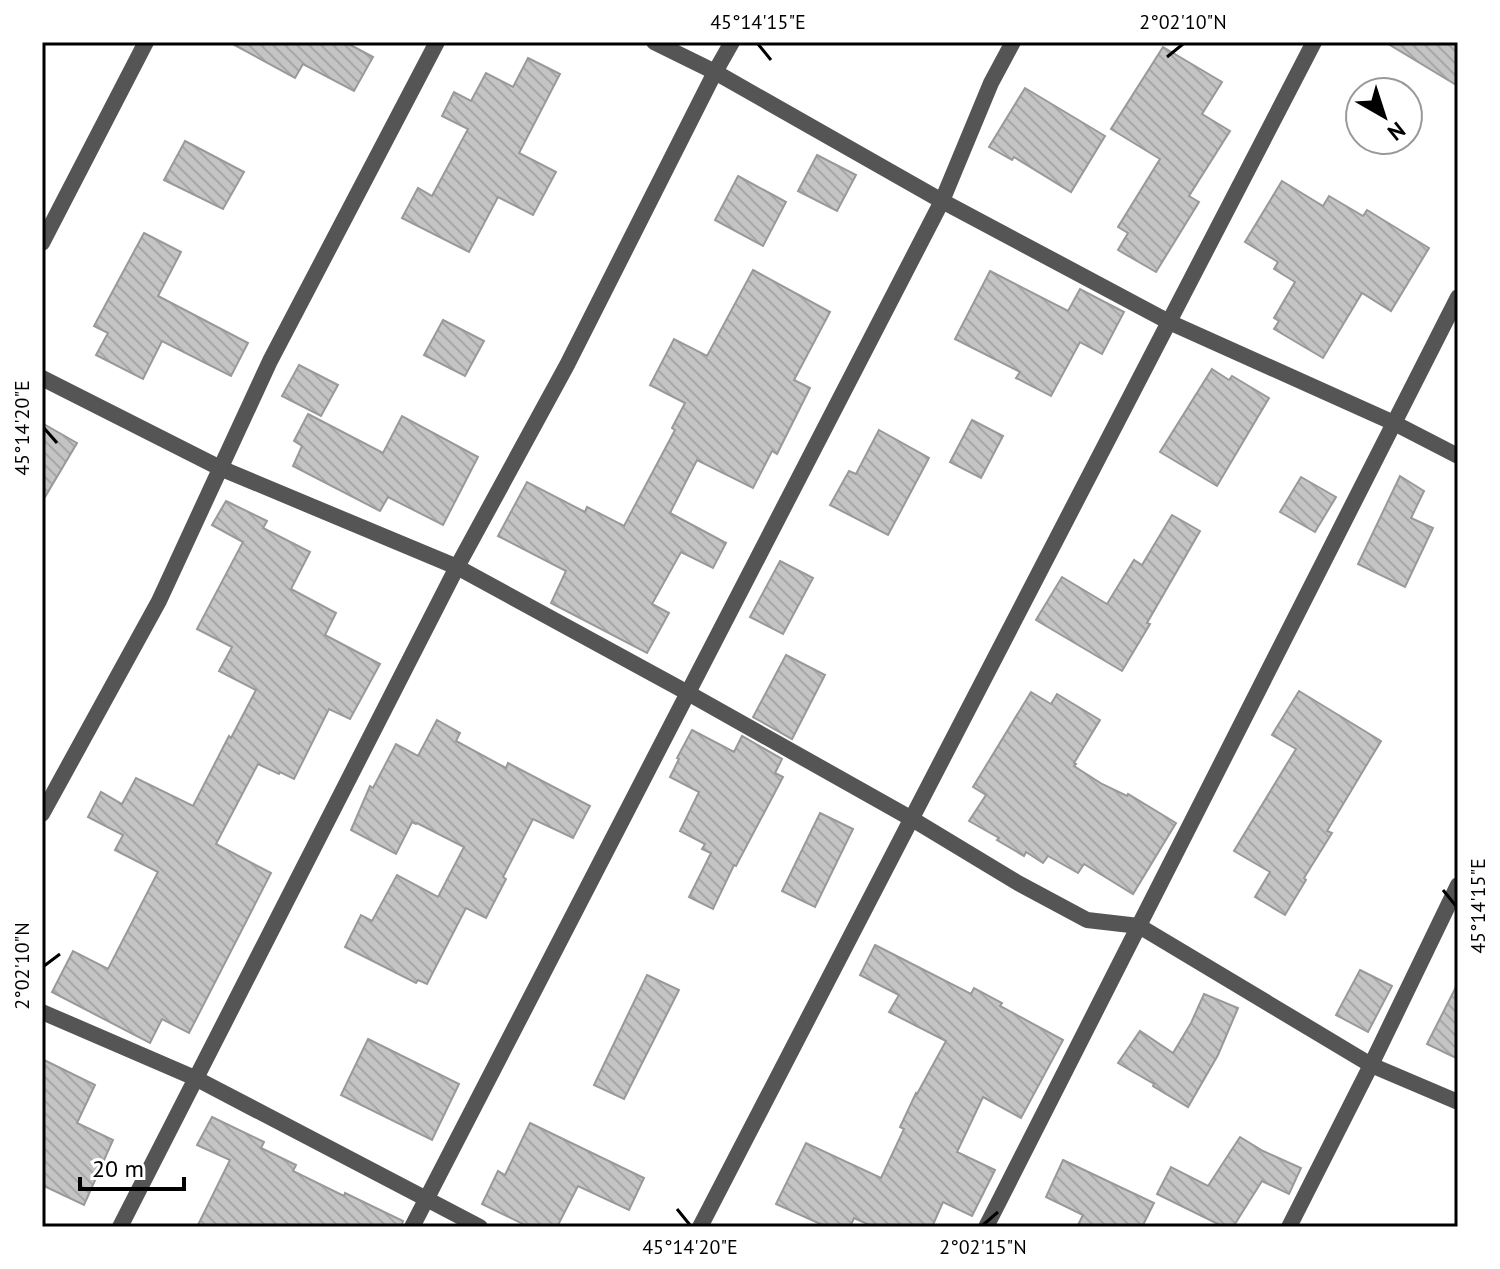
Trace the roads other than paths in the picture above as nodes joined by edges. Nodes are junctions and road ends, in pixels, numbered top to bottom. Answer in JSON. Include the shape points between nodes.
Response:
{"nodes":[{"id":1,"x":146,"y":42,"type":"edge"},
{"id":2,"x":437,"y":42,"type":"edge"},
{"id":3,"x":654,"y":42,"type":"edge"},
{"id":4,"x":732,"y":42,"type":"edge"},
{"id":5,"x":1013,"y":42,"type":"edge"},
{"id":6,"x":1314,"y":42,"type":"edge"},
{"id":7,"x":715,"y":72,"type":"junction"},
{"id":8,"x":942,"y":201,"type":"junction"},
{"id":9,"x":42,"y":243,"type":"edge"},
{"id":10,"x":1458,"y":297,"type":"edge"},
{"id":11,"x":1169,"y":322,"type":"junction"},
{"id":12,"x":42,"y":378,"type":"edge"},
{"id":13,"x":1394,"y":423,"type":"junction"},
{"id":14,"x":1458,"y":456,"type":"edge"},
{"id":15,"x":220,"y":468,"type":"junction"},
{"id":16,"x":457,"y":567,"type":"junction"},
{"id":17,"x":688,"y":693,"type":"junction"},
{"id":18,"x":42,"y":814,"type":"edge"},
{"id":19,"x":912,"y":819,"type":"junction"},
{"id":20,"x":1458,"y":885,"type":"edge"},
{"id":21,"x":1139,"y":926,"type":"junction"},
{"id":22,"x":42,"y":1012,"type":"edge"},
{"id":23,"x":1371,"y":1065,"type":"junction"},
{"id":24,"x":195,"y":1078,"type":"junction"},
{"id":25,"x":1458,"y":1102,"type":"edge"},
{"id":26,"x":426,"y":1200,"type":"junction"},
{"id":27,"x":120,"y":1227,"type":"edge"},
{"id":28,"x":412,"y":1227,"type":"edge"},
{"id":29,"x":480,"y":1227,"type":"edge"},
{"id":30,"x":700,"y":1227,"type":"edge"},
{"id":31,"x":986,"y":1227,"type":"edge"},
{"id":32,"x":1289,"y":1227,"type":"edge"}],
"edges":[{"from":1,"to":9,"type":"street"},
{"from":2,"to":15,"type":"street","via":[[270,361]]},
{"from":3,"to":7,"type":"street"},
{"from":4,"to":7,"type":"street"},
{"from":5,"to":8,"type":"street"},
{"from":6,"to":11,"type":"street"},
{"from":7,"to":8,"type":"street"},
{"from":7,"to":16,"type":"street","via":[[567,365]]},
{"from":8,"to":11,"type":"street"},
{"from":8,"to":17,"type":"street"},
{"from":10,"to":13,"type":"street"},
{"from":11,"to":13,"type":"street"},
{"from":11,"to":19,"type":"street"},
{"from":12,"to":15,"type":"street"},
{"from":13,"to":14,"type":"street"},
{"from":13,"to":21,"type":"street"},
{"from":15,"to":16,"type":"street"},
{"from":15,"to":18,"type":"street","via":[[159,601]]},
{"from":16,"to":17,"type":"street"},
{"from":16,"to":24,"type":"street"},
{"from":17,"to":19,"type":"street"},
{"from":17,"to":26,"type":"street"},
{"from":19,"to":21,"type":"street","via":[[1087,920]]},
{"from":19,"to":30,"type":"street"},
{"from":20,"to":23,"type":"street"},
{"from":21,"to":23,"type":"street"},
{"from":21,"to":31,"type":"street"},
{"from":22,"to":24,"type":"street"},
{"from":23,"to":25,"type":"street"},
{"from":23,"to":32,"type":"street"},
{"from":24,"to":26,"type":"street"},
{"from":24,"to":27,"type":"street"},
{"from":26,"to":28,"type":"street"},
{"from":26,"to":29,"type":"street"}]}
